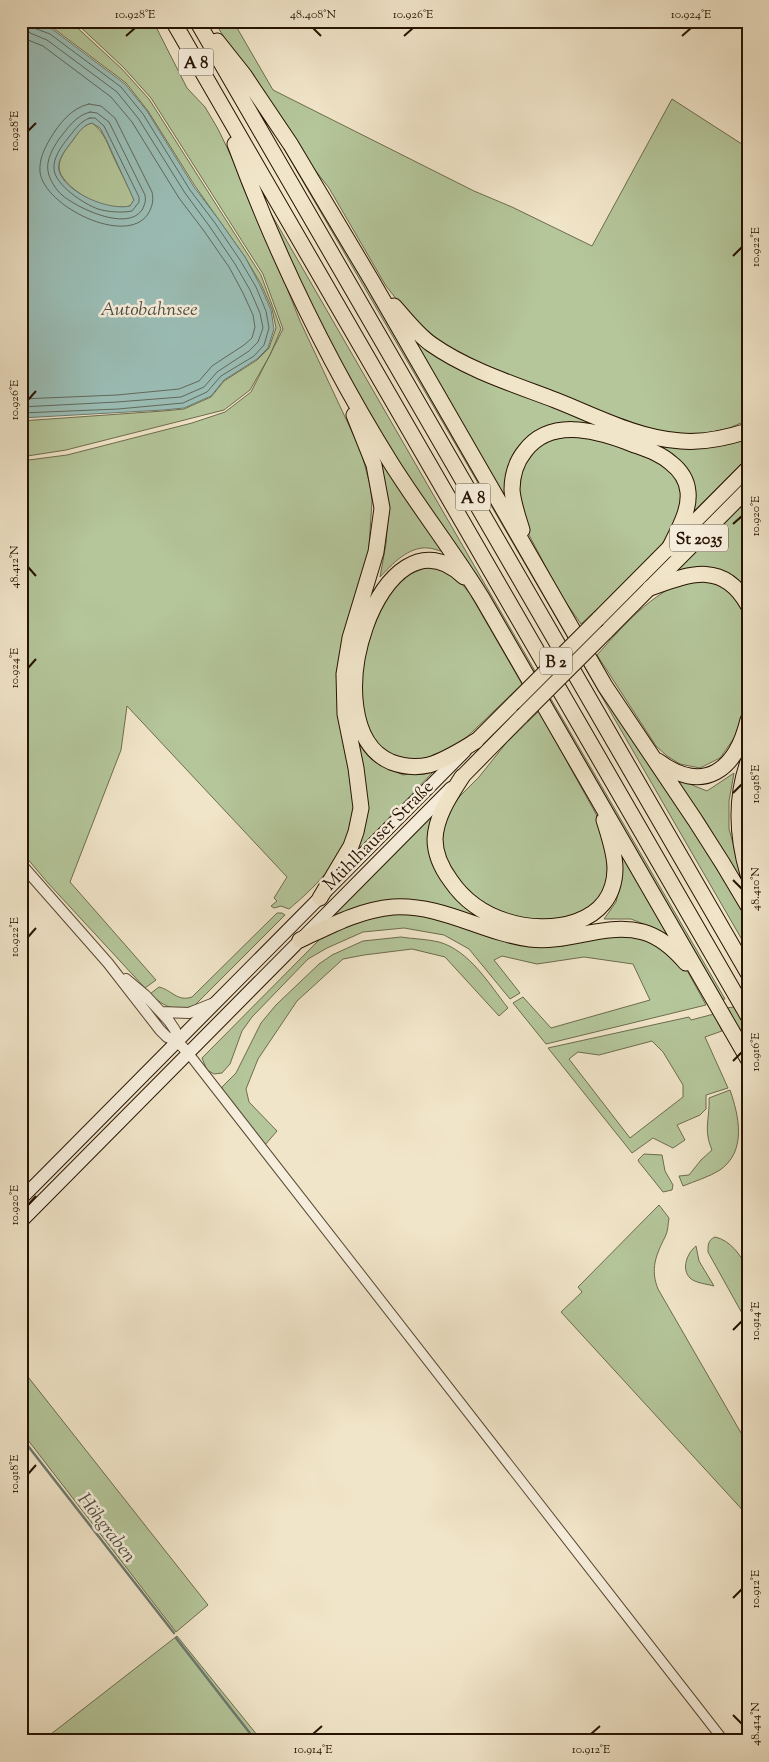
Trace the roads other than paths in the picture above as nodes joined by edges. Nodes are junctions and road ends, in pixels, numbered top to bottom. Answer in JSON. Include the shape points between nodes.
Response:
{"nodes":[{"id":1,"x":173,"y":21,"type":"edge"},
{"id":2,"x":198,"y":21,"type":"edge"},
{"id":3,"x":220,"y":103,"type":"junction"},
{"id":4,"x":372,"y":282,"type":"junction"},
{"id":5,"x":336,"y":367,"type":"junction"},
{"id":6,"x":748,"y":431,"type":"edge"},
{"id":7,"x":748,"y":468,"type":"edge"},
{"id":8,"x":748,"y":489,"type":"edge"},
{"id":9,"x":669,"y":549,"type":"junction"},
{"id":10,"x":537,"y":569,"type":"junction"},
{"id":11,"x":650,"y":588,"type":"junction"},
{"id":12,"x":482,"y":598,"type":"junction"},
{"id":13,"x":748,"y":605,"type":"edge"},
{"id":14,"x":748,"y":720,"type":"edge"},
{"id":15,"x":476,"y":741,"type":"junction"},
{"id":16,"x":647,"y":750,"type":"junction"},
{"id":17,"x":748,"y":762,"type":"edge"},
{"id":18,"x":462,"y":777,"type":"junction"},
{"id":19,"x":594,"y":790,"type":"junction"},
{"id":20,"x":21,"y":864,"type":"edge"},
{"id":21,"x":748,"y":874,"type":"edge"},
{"id":22,"x":320,"y":898,"type":"junction"},
{"id":23,"x":748,"y":906,"type":"edge"},
{"id":24,"x":300,"y":940,"type":"junction"},
{"id":25,"x":108,"y":963,"type":"junction"},
{"id":26,"x":748,"y":973,"type":"edge"},
{"id":27,"x":708,"y":989,"type":"junction"},
{"id":28,"x":217,"y":1002,"type":"junction"},
{"id":29,"x":161,"y":1012,"type":"junction"},
{"id":30,"x":748,"y":1016,"type":"edge"},
{"id":31,"x":178,"y":1042,"type":"junction"},
{"id":32,"x":189,"y":1054,"type":"junction"},
{"id":33,"x":748,"y":1059,"type":"edge"},
{"id":34,"x":21,"y":1198,"type":"edge"},
{"id":35,"x":21,"y":1222,"type":"edge"},
{"id":36,"x":724,"y":1741,"type":"edge"}],
"edges":[{"from":1,"to":3,"type":"highway","number":"A 8"},
{"from":2,"to":4,"type":"highway","via":[[244,76],[291,145]]},
{"from":2,"to":26,"type":"highway","number":"A 8"},
{"from":3,"to":5,"type":"highway","via":[[255,197]]},
{"from":3,"to":30,"type":"highway","number":"A 8"},
{"from":4,"to":6,"type":"highway","via":[[430,343],[461,362],[505,382],[653,437],[705,441]]},
{"from":4,"to":10,"type":"highway"},
{"from":5,"to":12,"type":"highway","via":[[392,464]]},
{"from":5,"to":22,"type":"highway","via":[[374,465],[382,508],[376,552],[350,638],[344,674],[345,714],[360,787],[360,816],[350,846]]},
{"from":7,"to":9,"type":"main road","name":"Mühlhauser Straße","number":"B 2"},
{"from":8,"to":11,"type":"main road","name":"Mühlhauser Straße","number":"St 2035"},
{"from":9,"to":10,"type":"highway","via":[[688,500],[684,479],[676,467],[657,454],[609,436],[559,430],[544,435],[527,447],[517,462],[513,479],[513,497],[519,520]]},
{"from":9,"to":15,"type":"main road","name":"Mühlhauser Straße","number":"B 2","bridge":true},
{"from":10,"to":16,"type":"highway","via":[[605,686]]},
{"from":11,"to":13,"type":"highway","via":[[694,574],[709,574],[735,587]]},
{"from":11,"to":18,"type":"main road","name":"Mühlhauser Straße","number":"St 2035","bridge":true},
{"from":12,"to":15,"type":"highway","via":[[461,573],[445,562],[420,560],[401,570],[386,586],[368,621],[359,650],[355,682],[355,705],[361,730],[370,747],[385,759],[410,767],[429,765]]},
{"from":12,"to":19,"type":"highway"},
{"from":14,"to":16,"type":"highway","via":[[731,760],[722,769],[704,777],[674,771]]},
{"from":15,"to":22,"type":"main road","name":"Mühlhauser Straße"},
{"from":16,"to":23,"type":"highway"},
{"from":17,"to":21,"type":"highway","via":[[738,821],[742,856]]},
{"from":18,"to":19,"type":"highway","via":[[438,823],[435,840],[442,867],[462,895],[484,911],[505,921],[538,927],[565,926],[584,918],[600,906],[612,884],[615,867],[610,838]]},
{"from":18,"to":24,"type":"main road","name":"Mühlhauser Straße","number":"St 2035"},
{"from":19,"to":27,"type":"highway"},
{"from":20,"to":25,"type":"street"},
{"from":22,"to":28,"type":"main road","name":"Mühlhauser Straße"},
{"from":24,"to":27,"type":"highway","via":[[356,915],[402,907],[446,914],[530,939],[629,930],[645,933],[667,944]]},
{"from":24,"to":32,"type":"main road","name":"Mühlhauser Straße","number":"St 2035"},
{"from":25,"to":29,"type":"street"},
{"from":25,"to":31,"type":"street","via":[[160,1030]]},
{"from":27,"to":33,"type":"highway"},
{"from":28,"to":29,"type":"street","via":[[189,1012]]},
{"from":28,"to":31,"type":"main road","name":"Mühlhauser Straße"},
{"from":29,"to":31,"type":"street"},
{"from":31,"to":32,"type":"street"},
{"from":31,"to":34,"type":"main road","name":"Mühlhauser Straße"},
{"from":32,"to":35,"type":"main road","name":"Mühlhauser Straße","number":"St 2035"},
{"from":32,"to":36,"type":"street"}]}
